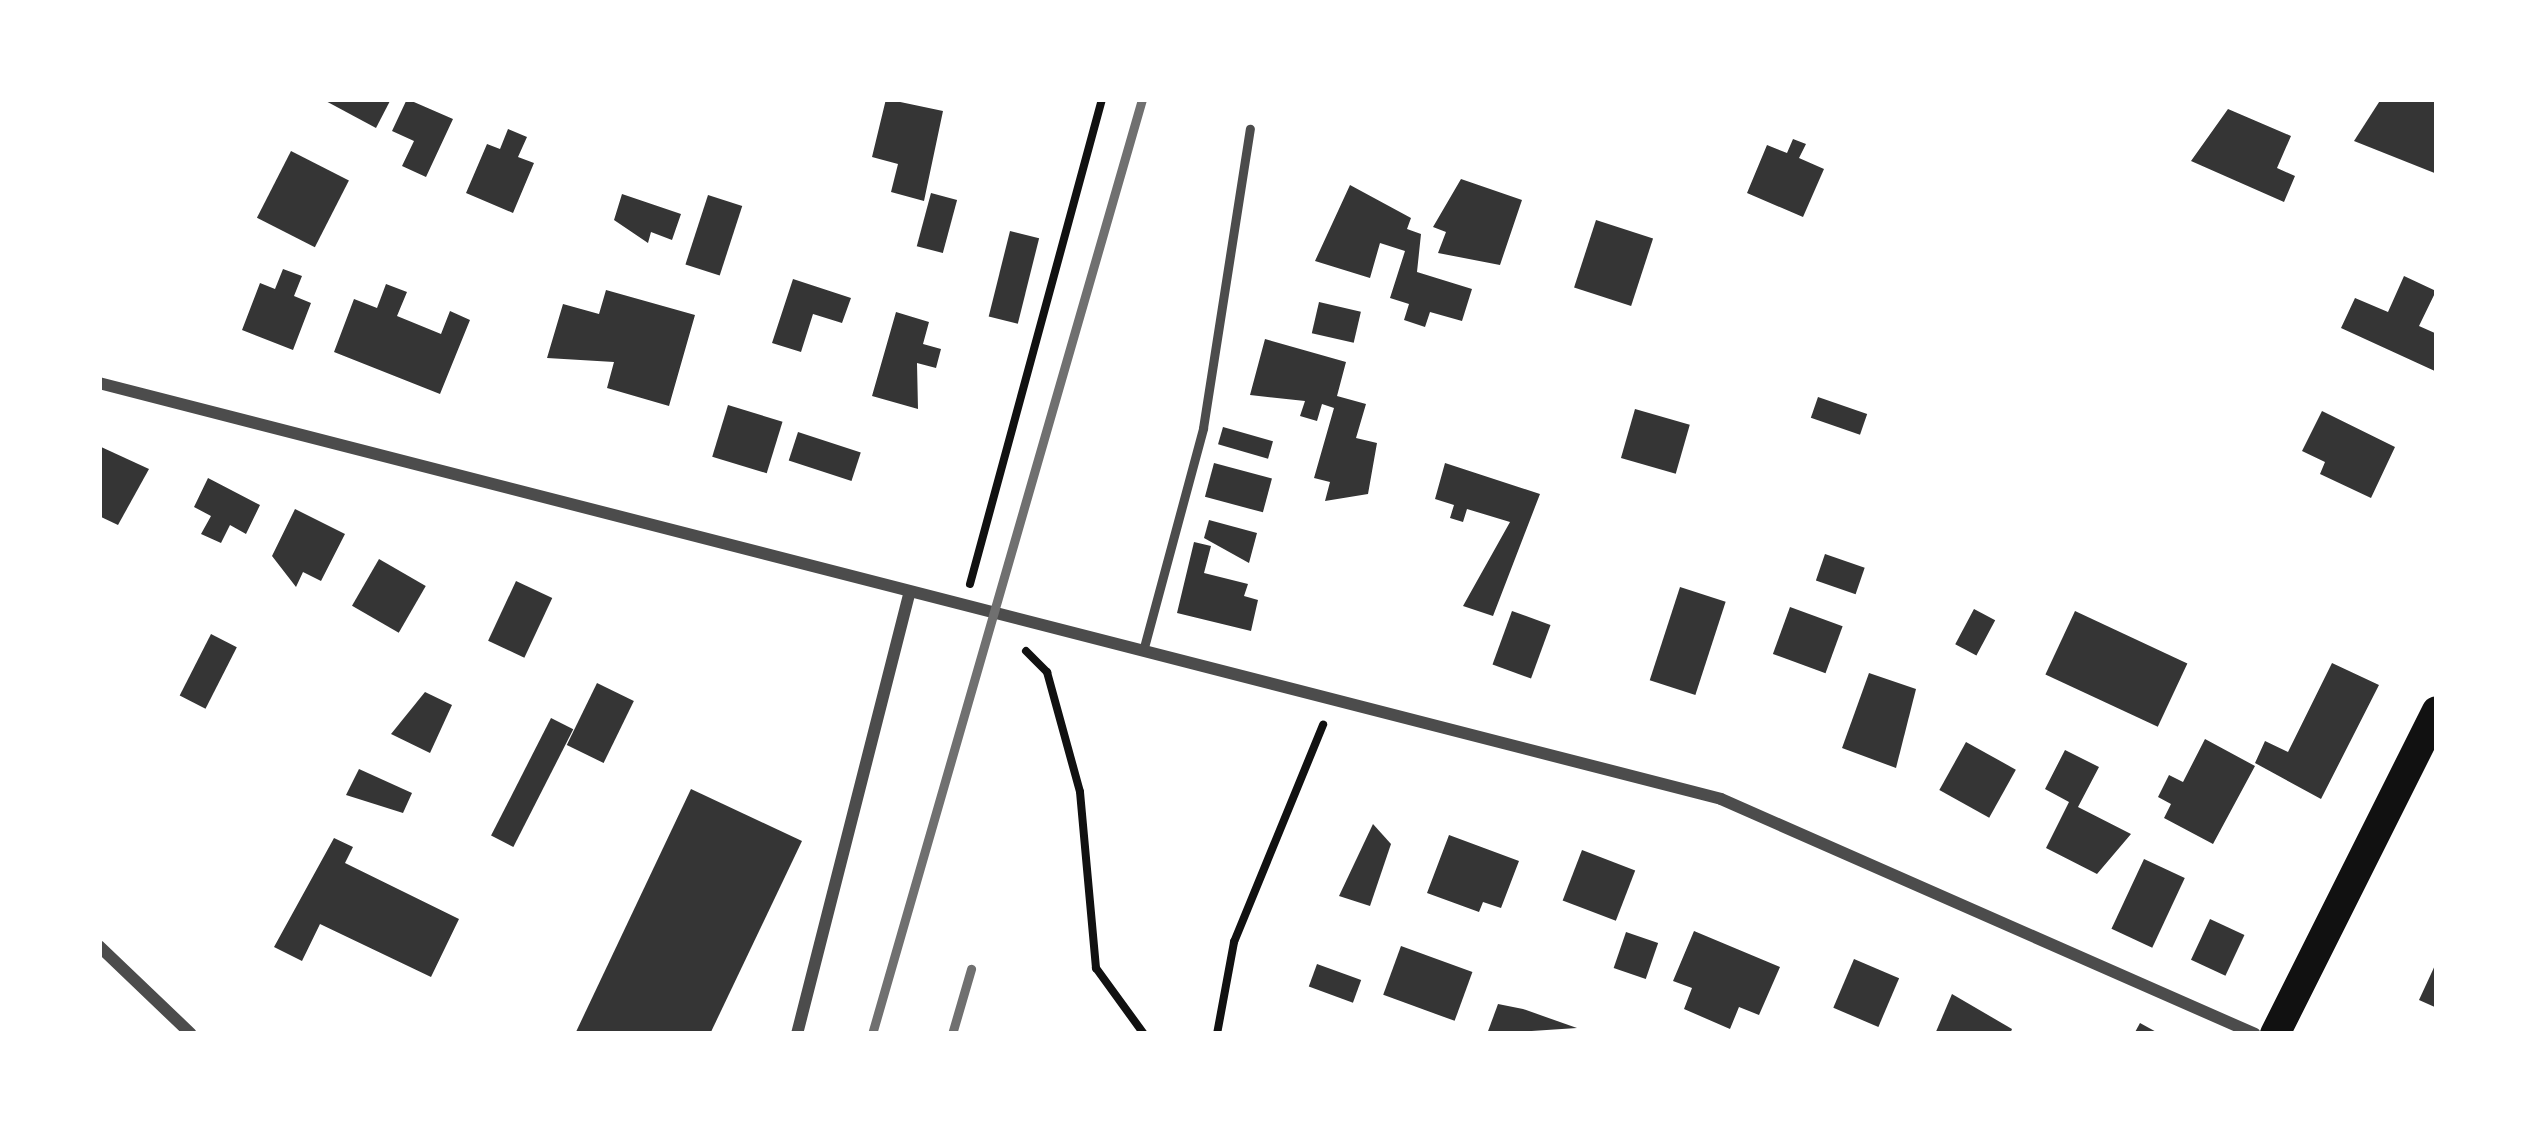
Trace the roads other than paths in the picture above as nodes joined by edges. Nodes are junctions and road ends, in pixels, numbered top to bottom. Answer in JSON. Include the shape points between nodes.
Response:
{"nodes":[{"id":1,"x":1250,"y":129,"type":"dead end"},
{"id":2,"x":99,"y":383,"type":"edge"},
{"id":3,"x":910,"y":592,"type":"junction"},
{"id":4,"x":1143,"y":651,"type":"junction"},
{"id":5,"x":2437,"y":711,"type":"edge"},
{"id":6,"x":99,"y":946,"type":"edge"},
{"id":7,"x":191,"y":1034,"type":"edge"},
{"id":8,"x":797,"y":1034,"type":"edge"},
{"id":9,"x":2255,"y":1034,"type":"edge"},
{"id":10,"x":2276,"y":1034,"type":"edge"}],
"edges":[{"from":1,"to":4,"type":"lane","via":[[1203,428]]},
{"from":2,"to":3,"type":"street"},
{"from":3,"to":4,"type":"street"},
{"from":3,"to":8,"type":"street"},
{"from":4,"to":9,"type":"street","via":[[1721,799]]},
{"from":5,"to":10,"type":"main road"},
{"from":6,"to":7,"type":"street"}]}
